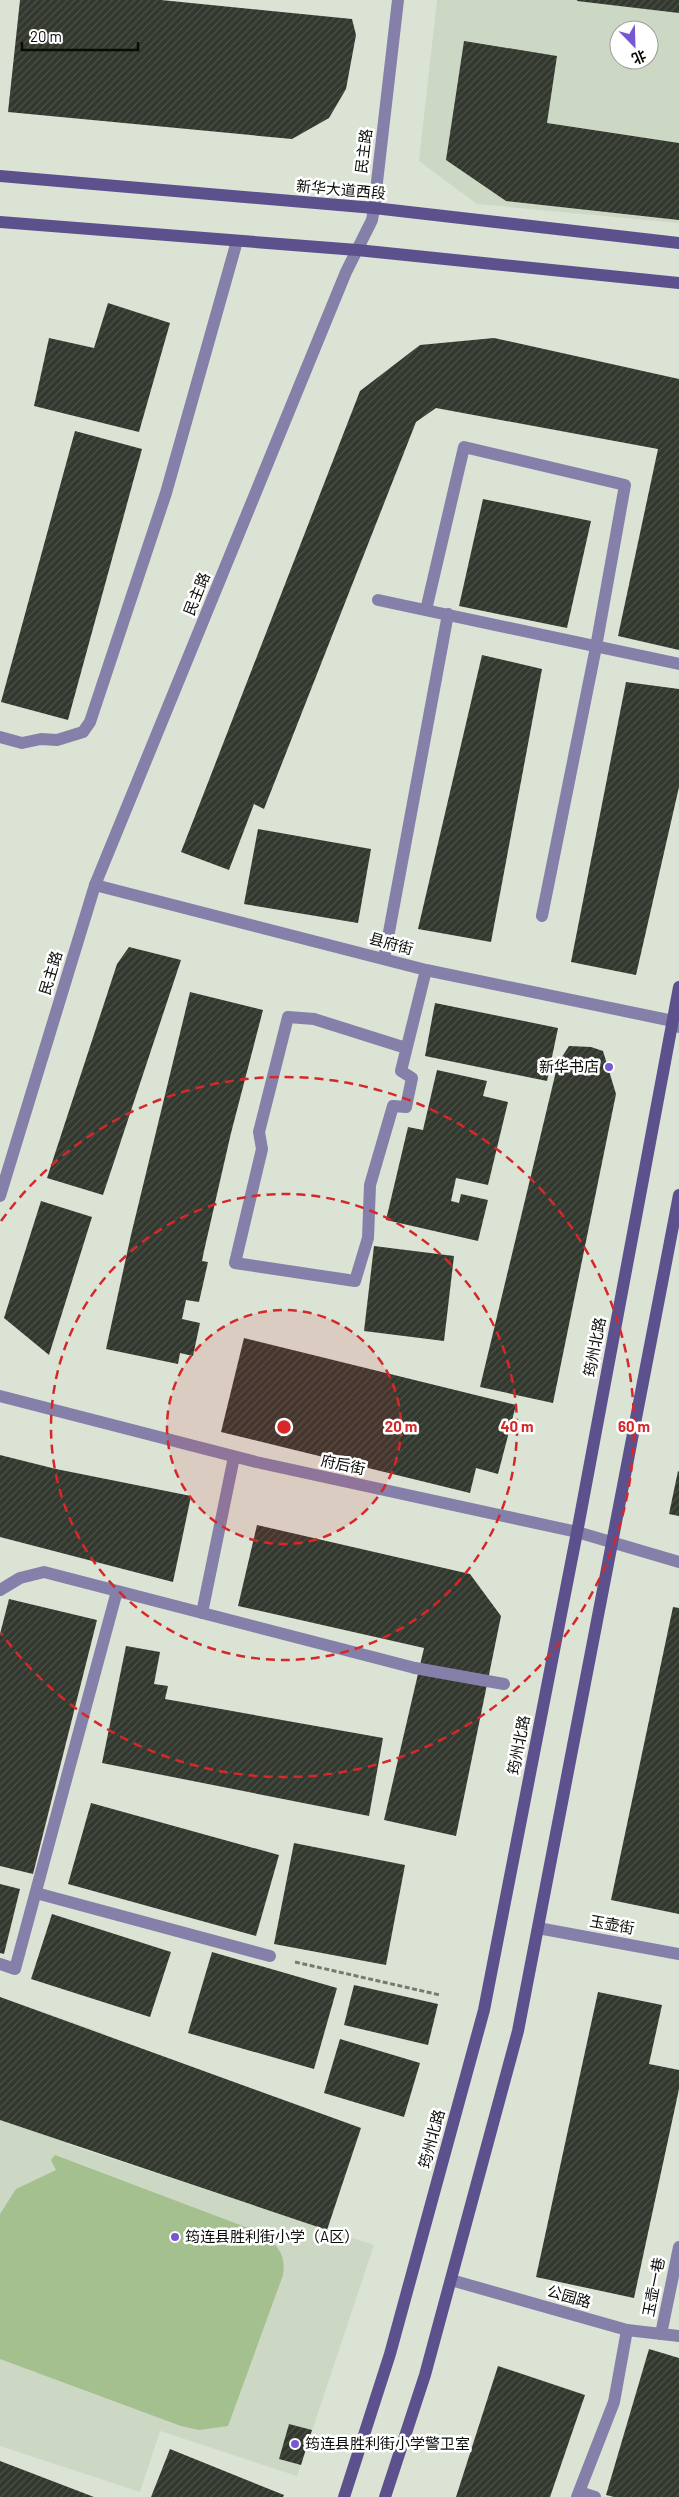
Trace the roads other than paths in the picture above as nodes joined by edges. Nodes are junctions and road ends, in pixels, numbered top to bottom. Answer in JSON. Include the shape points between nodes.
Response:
{"nodes":[{"id":1,"x":398,"y":0,"type":"edge"},
{"id":2,"x":0,"y":176,"type":"edge"},
{"id":3,"x":374,"y":208,"type":"junction"},
{"id":4,"x":0,"y":222,"type":"edge"},
{"id":5,"x":237,"y":241,"type":"junction"},
{"id":6,"x":679,"y":243,"type":"edge"},
{"id":7,"x":357,"y":250,"type":"junction"},
{"id":8,"x":679,"y":283,"type":"edge"},
{"id":9,"x":378,"y":600,"type":"dead end"},
{"id":10,"x":426,"y":610,"type":"junction"},
{"id":11,"x":448,"y":614,"type":"junction"},
{"id":12,"x":596,"y":647,"type":"junction"},
{"id":13,"x":679,"y":664,"type":"edge"},
{"id":14,"x":0,"y":737,"type":"edge"},
{"id":15,"x":95,"y":885,"type":"junction"},
{"id":16,"x":542,"y":916,"type":"dead end"},
{"id":17,"x":384,"y":959,"type":"junction"},
{"id":18,"x":426,"y":970,"type":"junction"},
{"id":19,"x":679,"y":988,"type":"edge"},
{"id":20,"x":676,"y":1024,"type":"edge"},
{"id":21,"x":406,"y":1048,"type":"junction"},
{"id":22,"x":679,"y":1195,"type":"edge"},
{"id":23,"x":0,"y":1196,"type":"edge"},
{"id":24,"x":0,"y":1396,"type":"edge"},
{"id":25,"x":234,"y":1457,"type":"junction"},
{"id":26,"x":577,"y":1532,"type":"junction"},
{"id":27,"x":614,"y":1542,"type":"junction"},
{"id":28,"x":679,"y":1562,"type":"edge"},
{"id":29,"x":0,"y":1590,"type":"edge"},
{"id":30,"x":117,"y":1591,"type":"junction"},
{"id":31,"x":202,"y":1613,"type":"junction"},
{"id":32,"x":504,"y":1684,"type":"dead end"},
{"id":33,"x":36,"y":1892,"type":"junction"},
{"id":34,"x":538,"y":1928,"type":"junction"},
{"id":35,"x":679,"y":1954,"type":"edge"},
{"id":36,"x":270,"y":1956,"type":"road end"},
{"id":37,"x":0,"y":1964,"type":"edge"},
{"id":38,"x":679,"y":2247,"type":"edge"},
{"id":39,"x":451,"y":2280,"type":"junction"},
{"id":40,"x":628,"y":2330,"type":"junction"},
{"id":41,"x":661,"y":2334,"type":"junction"},
{"id":42,"x":679,"y":2336,"type":"edge"},
{"id":43,"x":578,"y":2495,"type":"edge"},
{"id":44,"x":344,"y":2497,"type":"edge"},
{"id":45,"x":385,"y":2497,"type":"edge"},
{"id":46,"x":595,"y":2497,"type":"edge"}],
"edges":[{"from":1,"to":3,"type":"street","name":"民主路"},
{"from":2,"to":3,"type":"main road","name":"新华大道西段"},
{"from":3,"to":6,"type":"main road","name":"新华大道西段"},
{"from":3,"to":7,"type":"street","name":"民主路","via":[[372,220]]},
{"from":4,"to":5,"type":"main road"},
{"from":5,"to":7,"type":"main road"},
{"from":5,"to":14,"type":"street","via":[[166,493],[90,722],[83,732],[57,740],[22,743]]},
{"from":7,"to":8,"type":"main road"},
{"from":7,"to":15,"type":"street","name":"民主路"},
{"from":9,"to":10,"type":"street"},
{"from":10,"to":11,"type":"street"},
{"from":10,"to":12,"type":"street","via":[[464,447],[625,485]]},
{"from":11,"to":12,"type":"street"},
{"from":11,"to":17,"type":"street"},
{"from":12,"to":13,"type":"street"},
{"from":12,"to":16,"type":"street"},
{"from":15,"to":17,"type":"street","name":"县府街"},
{"from":15,"to":23,"type":"street","name":"民主路"},
{"from":17,"to":18,"type":"street","name":"县府街"},
{"from":18,"to":20,"type":"street","name":"县府街"},
{"from":18,"to":21,"type":"street"},
{"from":19,"to":20,"type":"main road","name":"筠州北路"},
{"from":20,"to":26,"type":"main road","name":"筠州北路"},
{"from":21,"to":21,"type":"street","via":[[401,1071],[412,1078],[406,1107],[393,1106],[370,1185],[368,1238],[355,1281],[235,1263],[262,1149],[259,1132],[288,1018],[314,1019]]},
{"from":22,"to":27,"type":"main road"},
{"from":24,"to":25,"type":"street","name":"府后街"},
{"from":25,"to":26,"type":"street","name":"府后街"},
{"from":25,"to":31,"type":"street"},
{"from":26,"to":27,"type":"street","name":"府后街"},
{"from":26,"to":44,"type":"main road","name":"筠州北路","via":[[484,2010],[390,2354]]},
{"from":27,"to":28,"type":"street","name":"府后街"},
{"from":27,"to":34,"type":"main road"},
{"from":29,"to":30,"type":"street","via":[[20,1578],[44,1572]]},
{"from":30,"to":31,"type":"street"},
{"from":30,"to":33,"type":"street"},
{"from":31,"to":32,"type":"street","via":[[415,1668]]},
{"from":33,"to":36,"type":"street"},
{"from":33,"to":37,"type":"street","via":[[15,1969]]},
{"from":34,"to":35,"type":"street","name":"玉壶街"},
{"from":34,"to":39,"type":"main road","via":[[518,2031]]},
{"from":38,"to":41,"type":"street","name":"玉壶一巷"},
{"from":39,"to":40,"type":"street","name":"公园路"},
{"from":39,"to":45,"type":"main road","via":[[426,2375]]},
{"from":40,"to":41,"type":"street","name":"公园路"},
{"from":40,"to":43,"type":"street","via":[[614,2402]]},
{"from":41,"to":42,"type":"street","name":"公园路"},
{"from":43,"to":46,"type":"street"}]}
